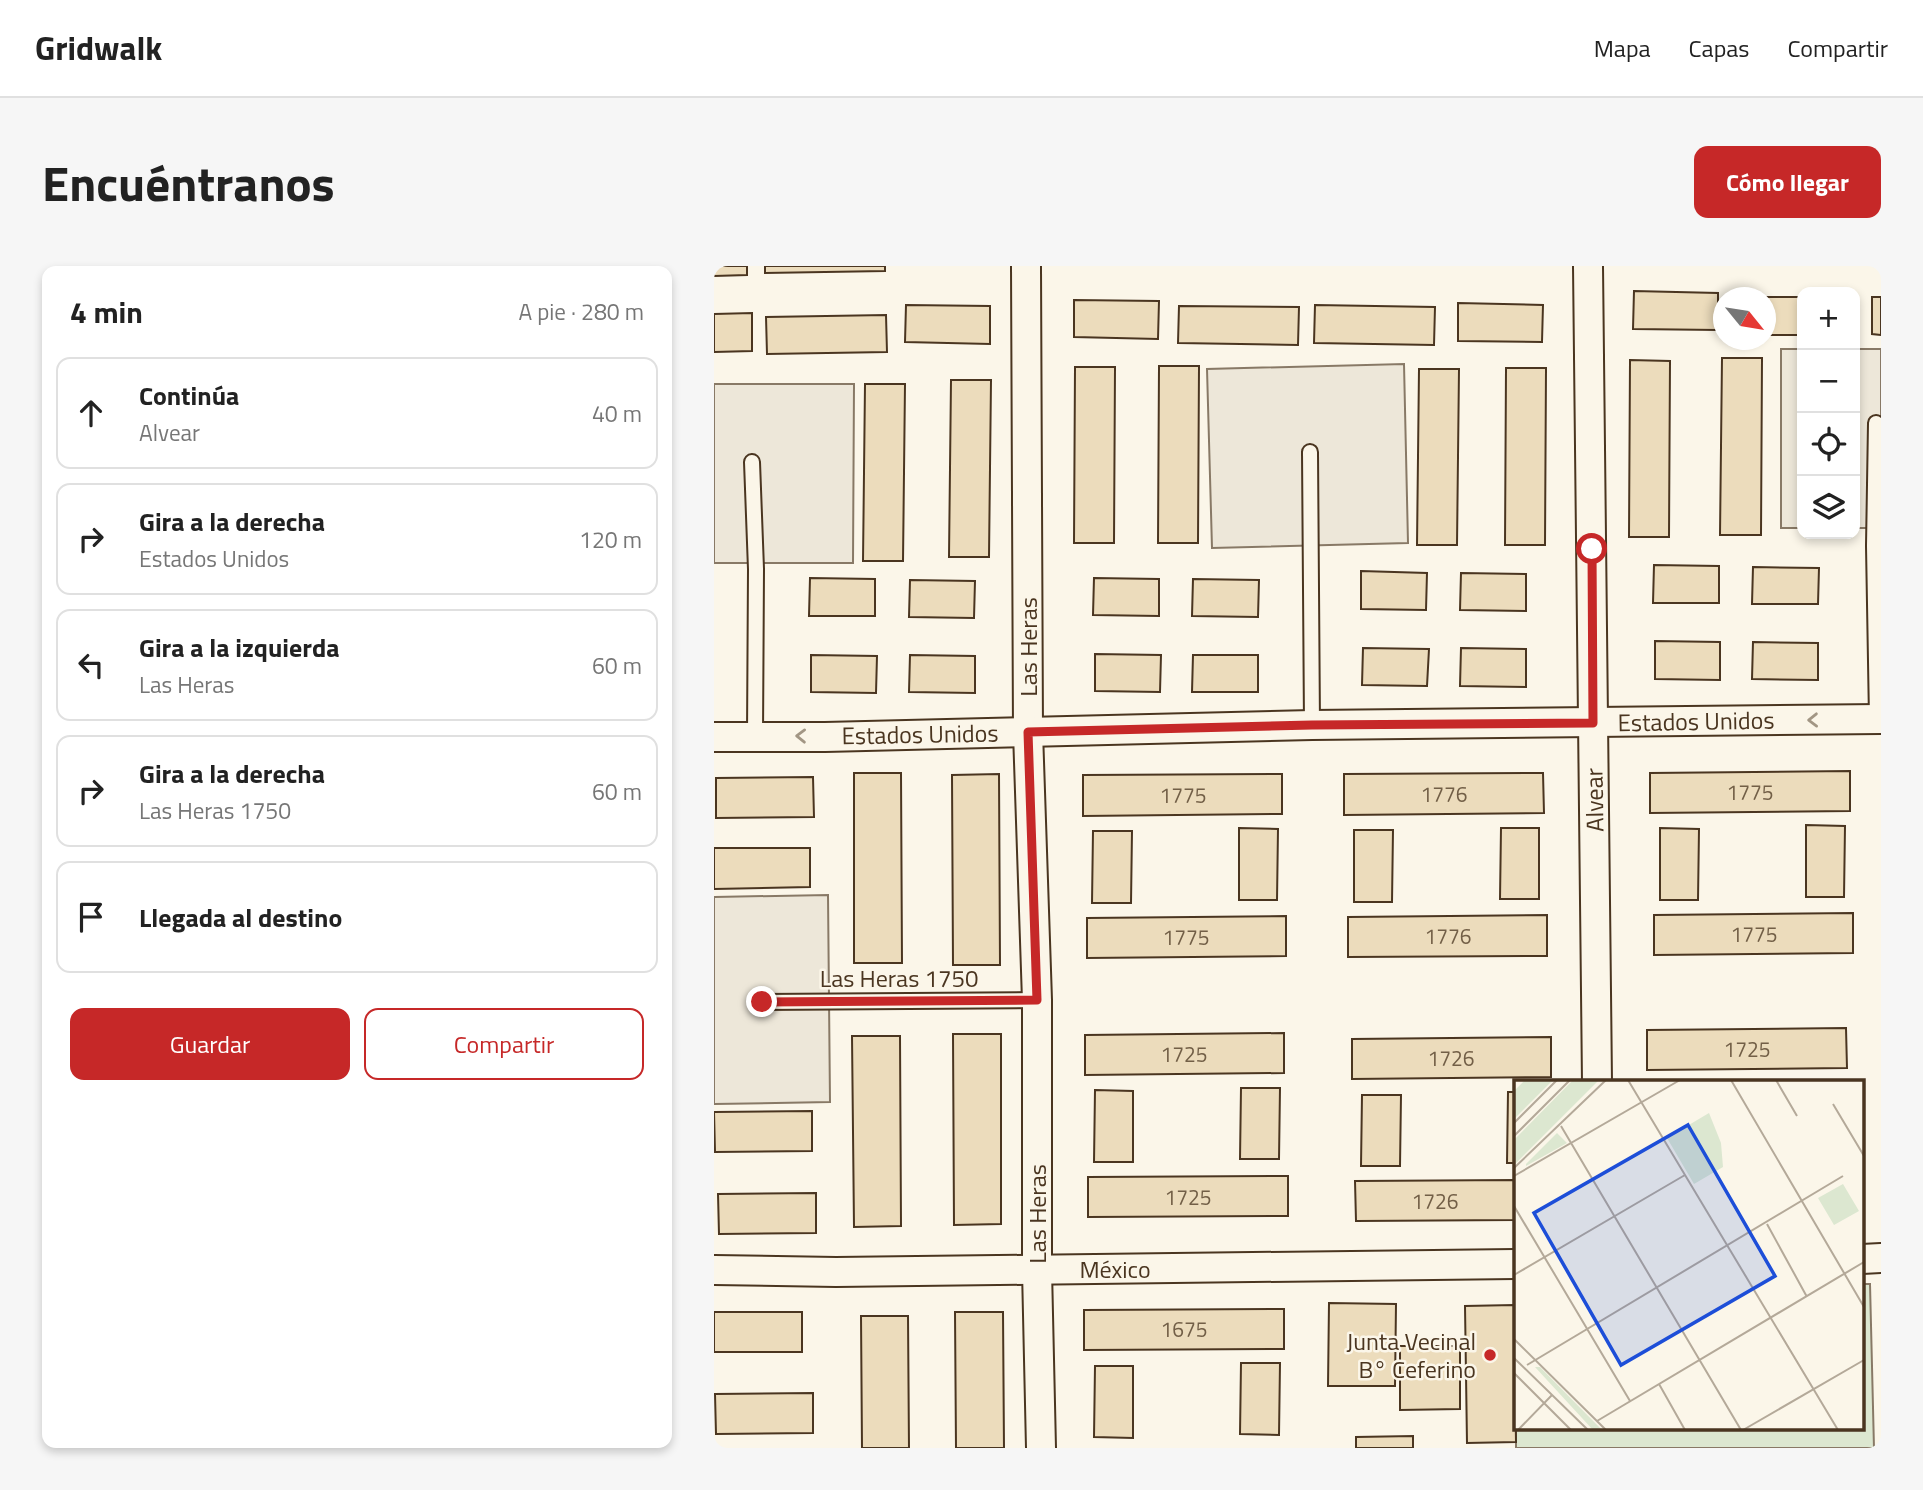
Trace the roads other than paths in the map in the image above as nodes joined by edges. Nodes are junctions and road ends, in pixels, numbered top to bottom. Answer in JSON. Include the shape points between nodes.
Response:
{"nodes":[{"id":1,"x":1026,"y":266,"type":"edge"},
{"id":2,"x":1588,"y":266,"type":"edge"},
{"id":3,"x":1876,"y":423,"type":"dead end"},
{"id":4,"x":1310,"y":452,"type":"dead end"},
{"id":5,"x":752,"y":462,"type":"dead end"},
{"id":6,"x":1879,"y":719,"type":"edge"},
{"id":7,"x":1593,"y":723,"type":"junction"},
{"id":8,"x":1312,"y":725,"type":"junction"},
{"id":9,"x":1028,"y":732,"type":"junction"},
{"id":10,"x":755,"y":736,"type":"junction"},
{"id":11,"x":714,"y":737,"type":"edge"},
{"id":12,"x":1037,"y":1000,"type":"junction"},
{"id":13,"x":762,"y":1002,"type":"dead end"},
{"id":14,"x":1597,"y":1080,"type":"edge"},
{"id":15,"x":1514,"y":1264,"type":"edge"},
{"id":16,"x":714,"y":1270,"type":"edge"},
{"id":17,"x":1037,"y":1270,"type":"junction"},
{"id":18,"x":1041,"y":1448,"type":"edge"}],
"edges":[{"from":1,"to":9,"type":"street","name":"Las Heras"},
{"from":2,"to":7,"type":"street","name":"Alvear"},
{"from":3,"to":6,"type":"lane"},
{"from":4,"to":8,"type":"lane"},
{"from":5,"to":10,"type":"lane"},
{"from":6,"to":7,"type":"street","name":"Estados Unidos","one_way":true},
{"from":7,"to":8,"type":"street","name":"Estados Unidos"},
{"from":7,"to":14,"type":"street","name":"Alvear"},
{"from":8,"to":9,"type":"street","name":"Estados Unidos"},
{"from":9,"to":10,"type":"street","name":"Estados Unidos","one_way":true},
{"from":9,"to":12,"type":"street","name":"Las Heras"},
{"from":10,"to":11,"type":"street","name":"Estados Unidos"},
{"from":12,"to":13,"type":"lane","name":"Las Heras 1750"},
{"from":12,"to":17,"type":"street","name":"Las Heras"},
{"from":15,"to":17,"type":"street","name":"México"},
{"from":16,"to":17,"type":"street","name":"México"},
{"from":17,"to":18,"type":"street","name":"Las Heras"}]}
